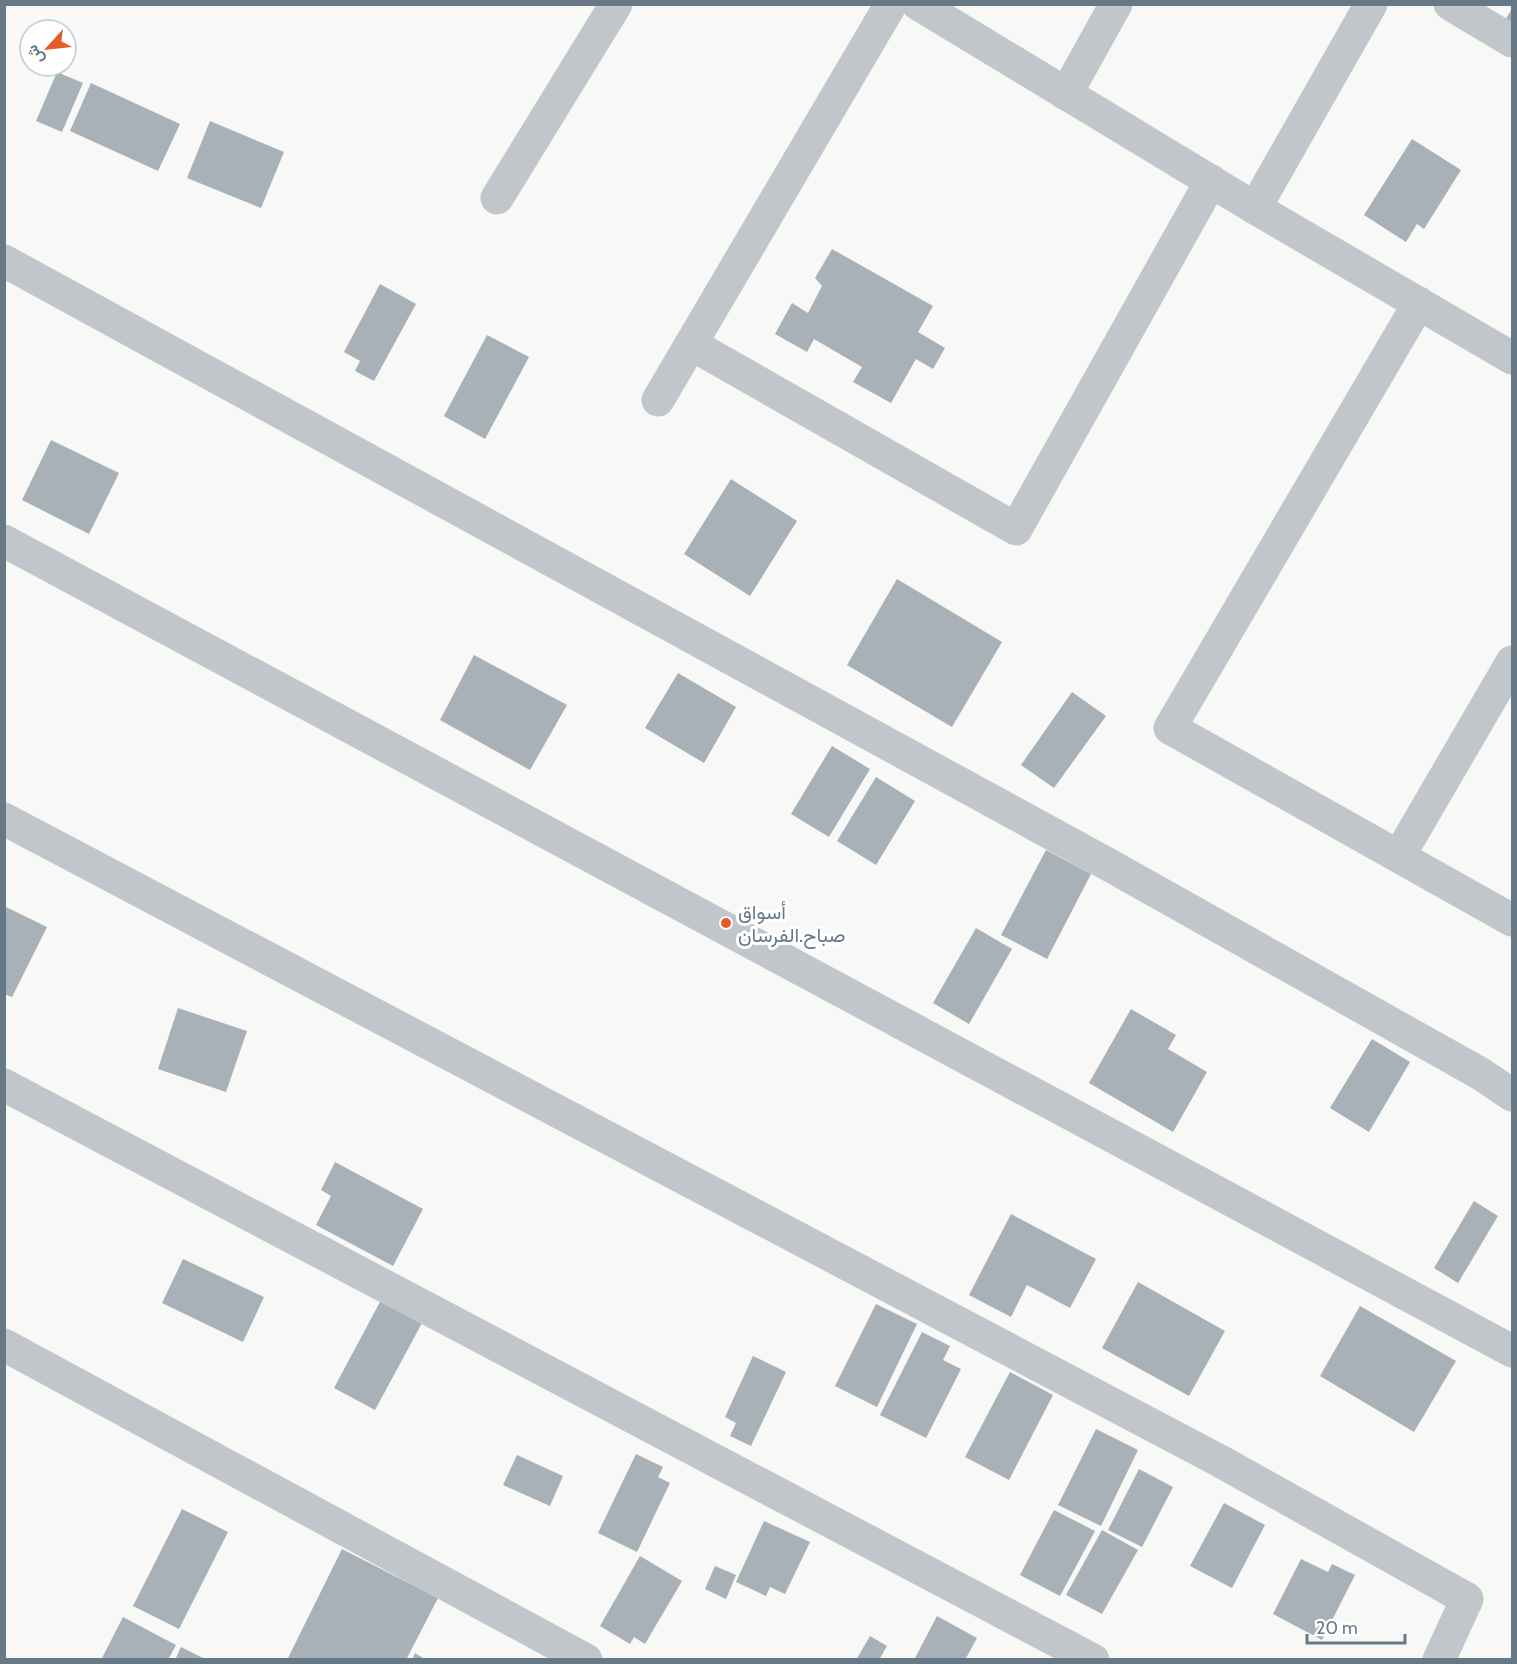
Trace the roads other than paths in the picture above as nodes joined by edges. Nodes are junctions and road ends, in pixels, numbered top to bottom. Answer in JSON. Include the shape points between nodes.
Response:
{"nodes":[{"id":1,"x":616,"y":4,"type":"edge"},
{"id":2,"x":891,"y":4,"type":"edge"},
{"id":3,"x":918,"y":4,"type":"edge"},
{"id":4,"x":1116,"y":4,"type":"edge"},
{"id":5,"x":1371,"y":4,"type":"edge"},
{"id":6,"x":1450,"y":4,"type":"edge"},
{"id":7,"x":1512,"y":41,"type":"edge"},
{"id":8,"x":1066,"y":94,"type":"junction"},
{"id":9,"x":1210,"y":181,"type":"junction"},
{"id":10,"x":497,"y":198,"type":"dead end"},
{"id":11,"x":1255,"y":208,"type":"junction"},
{"id":12,"x":4,"y":261,"type":"edge"},
{"id":13,"x":1419,"y":303,"type":"junction"},
{"id":14,"x":691,"y":344,"type":"junction"},
{"id":15,"x":1512,"y":358,"type":"edge"},
{"id":16,"x":658,"y":400,"type":"dead end"},
{"id":17,"x":4,"y":541,"type":"edge"},
{"id":18,"x":1512,"y":662,"type":"edge"},
{"id":19,"x":4,"y":819,"type":"edge"},
{"id":20,"x":1399,"y":856,"type":"junction"},
{"id":21,"x":1512,"y":920,"type":"edge"},
{"id":22,"x":4,"y":1085,"type":"edge"},
{"id":23,"x":1512,"y":1095,"type":"edge"},
{"id":24,"x":4,"y":1345,"type":"edge"},
{"id":25,"x":1512,"y":1351,"type":"edge"},
{"id":26,"x":586,"y":1659,"type":"edge"},
{"id":27,"x":1093,"y":1659,"type":"edge"},
{"id":28,"x":1439,"y":1659,"type":"edge"}],
"edges":[{"from":1,"to":10,"type":"street"},
{"from":2,"to":14,"type":"street"},
{"from":3,"to":8,"type":"street"},
{"from":4,"to":8,"type":"street"},
{"from":5,"to":11,"type":"street"},
{"from":6,"to":7,"type":"street"},
{"from":8,"to":9,"type":"street"},
{"from":9,"to":11,"type":"street"},
{"from":9,"to":14,"type":"street","via":[[1016,529]]},
{"from":11,"to":13,"type":"street"},
{"from":12,"to":23,"type":"street","via":[[1121,872]]},
{"from":13,"to":15,"type":"street"},
{"from":13,"to":20,"type":"street","via":[[1170,728]]},
{"from":14,"to":16,"type":"street"},
{"from":17,"to":25,"type":"street"},
{"from":18,"to":20,"type":"street"},
{"from":19,"to":28,"type":"street","via":[[1220,1461],[1467,1599]]},
{"from":20,"to":21,"type":"street"},
{"from":22,"to":27,"type":"street"},
{"from":24,"to":26,"type":"street"}]}
